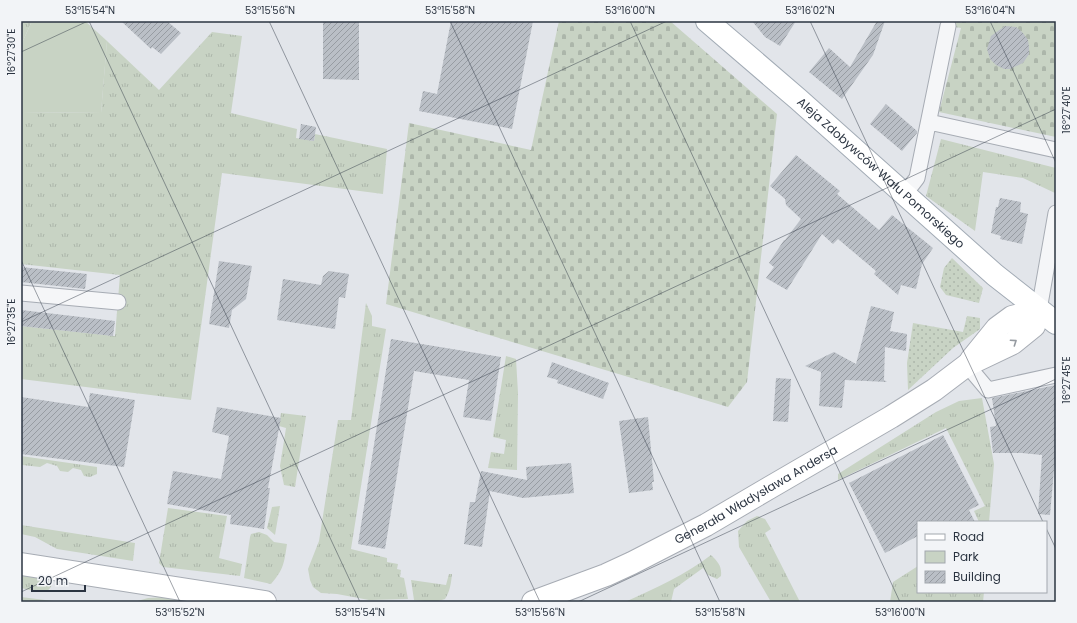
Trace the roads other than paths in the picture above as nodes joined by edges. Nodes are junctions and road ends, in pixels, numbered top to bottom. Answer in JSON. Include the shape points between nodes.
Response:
{"nodes":[{"id":1,"x":707,"y":21,"type":"edge"},
{"id":2,"x":948,"y":26,"type":"dead end"},
{"id":3,"x":929,"y":122,"type":"junction"},
{"id":4,"x":1056,"y":150,"type":"edge"},
{"id":5,"x":904,"y":194,"type":"junction"},
{"id":6,"x":1056,"y":213,"type":"edge"},
{"id":7,"x":21,"y":293,"type":"edge"},
{"id":8,"x":118,"y":302,"type":"dead end"},
{"id":9,"x":1039,"y":310,"type":"junction"},
{"id":10,"x":1056,"y":323,"type":"edge"},
{"id":11,"x":967,"y":365,"type":"junction"},
{"id":12,"x":1056,"y":375,"type":"edge"},
{"id":13,"x":21,"y":564,"type":"edge"},
{"id":14,"x":265,"y":602,"type":"edge"},
{"id":15,"x":533,"y":602,"type":"edge"}],
"edges":[{"from":1,"to":5,"type":"main road","name":"Aleja Zdobywców Wału Pomorskiego"},
{"from":2,"to":3,"type":"street"},
{"from":3,"to":4,"type":"street"},
{"from":3,"to":5,"type":"street","via":[[917,178]]},
{"from":5,"to":9,"type":"main road","name":"Aleja Zdobywców Wału Pomorskiego","via":[[995,275]]},
{"from":6,"to":9,"type":"street"},
{"from":7,"to":8,"type":"street"},
{"from":9,"to":10,"type":"main road","name":"Aleja Zdobywców Wału Pomorskiego"},
{"from":9,"to":11,"type":"main road","name":"Generała Władysława Andersa","via":[[1034,326],[1013,343]]},
{"from":11,"to":12,"type":"street","via":[[988,390]]},
{"from":11,"to":15,"type":"main road","name":"Generała Władysława Andersa","via":[[891,417],[706,524],[606,575]]},
{"from":13,"to":14,"type":"main road"}]}
